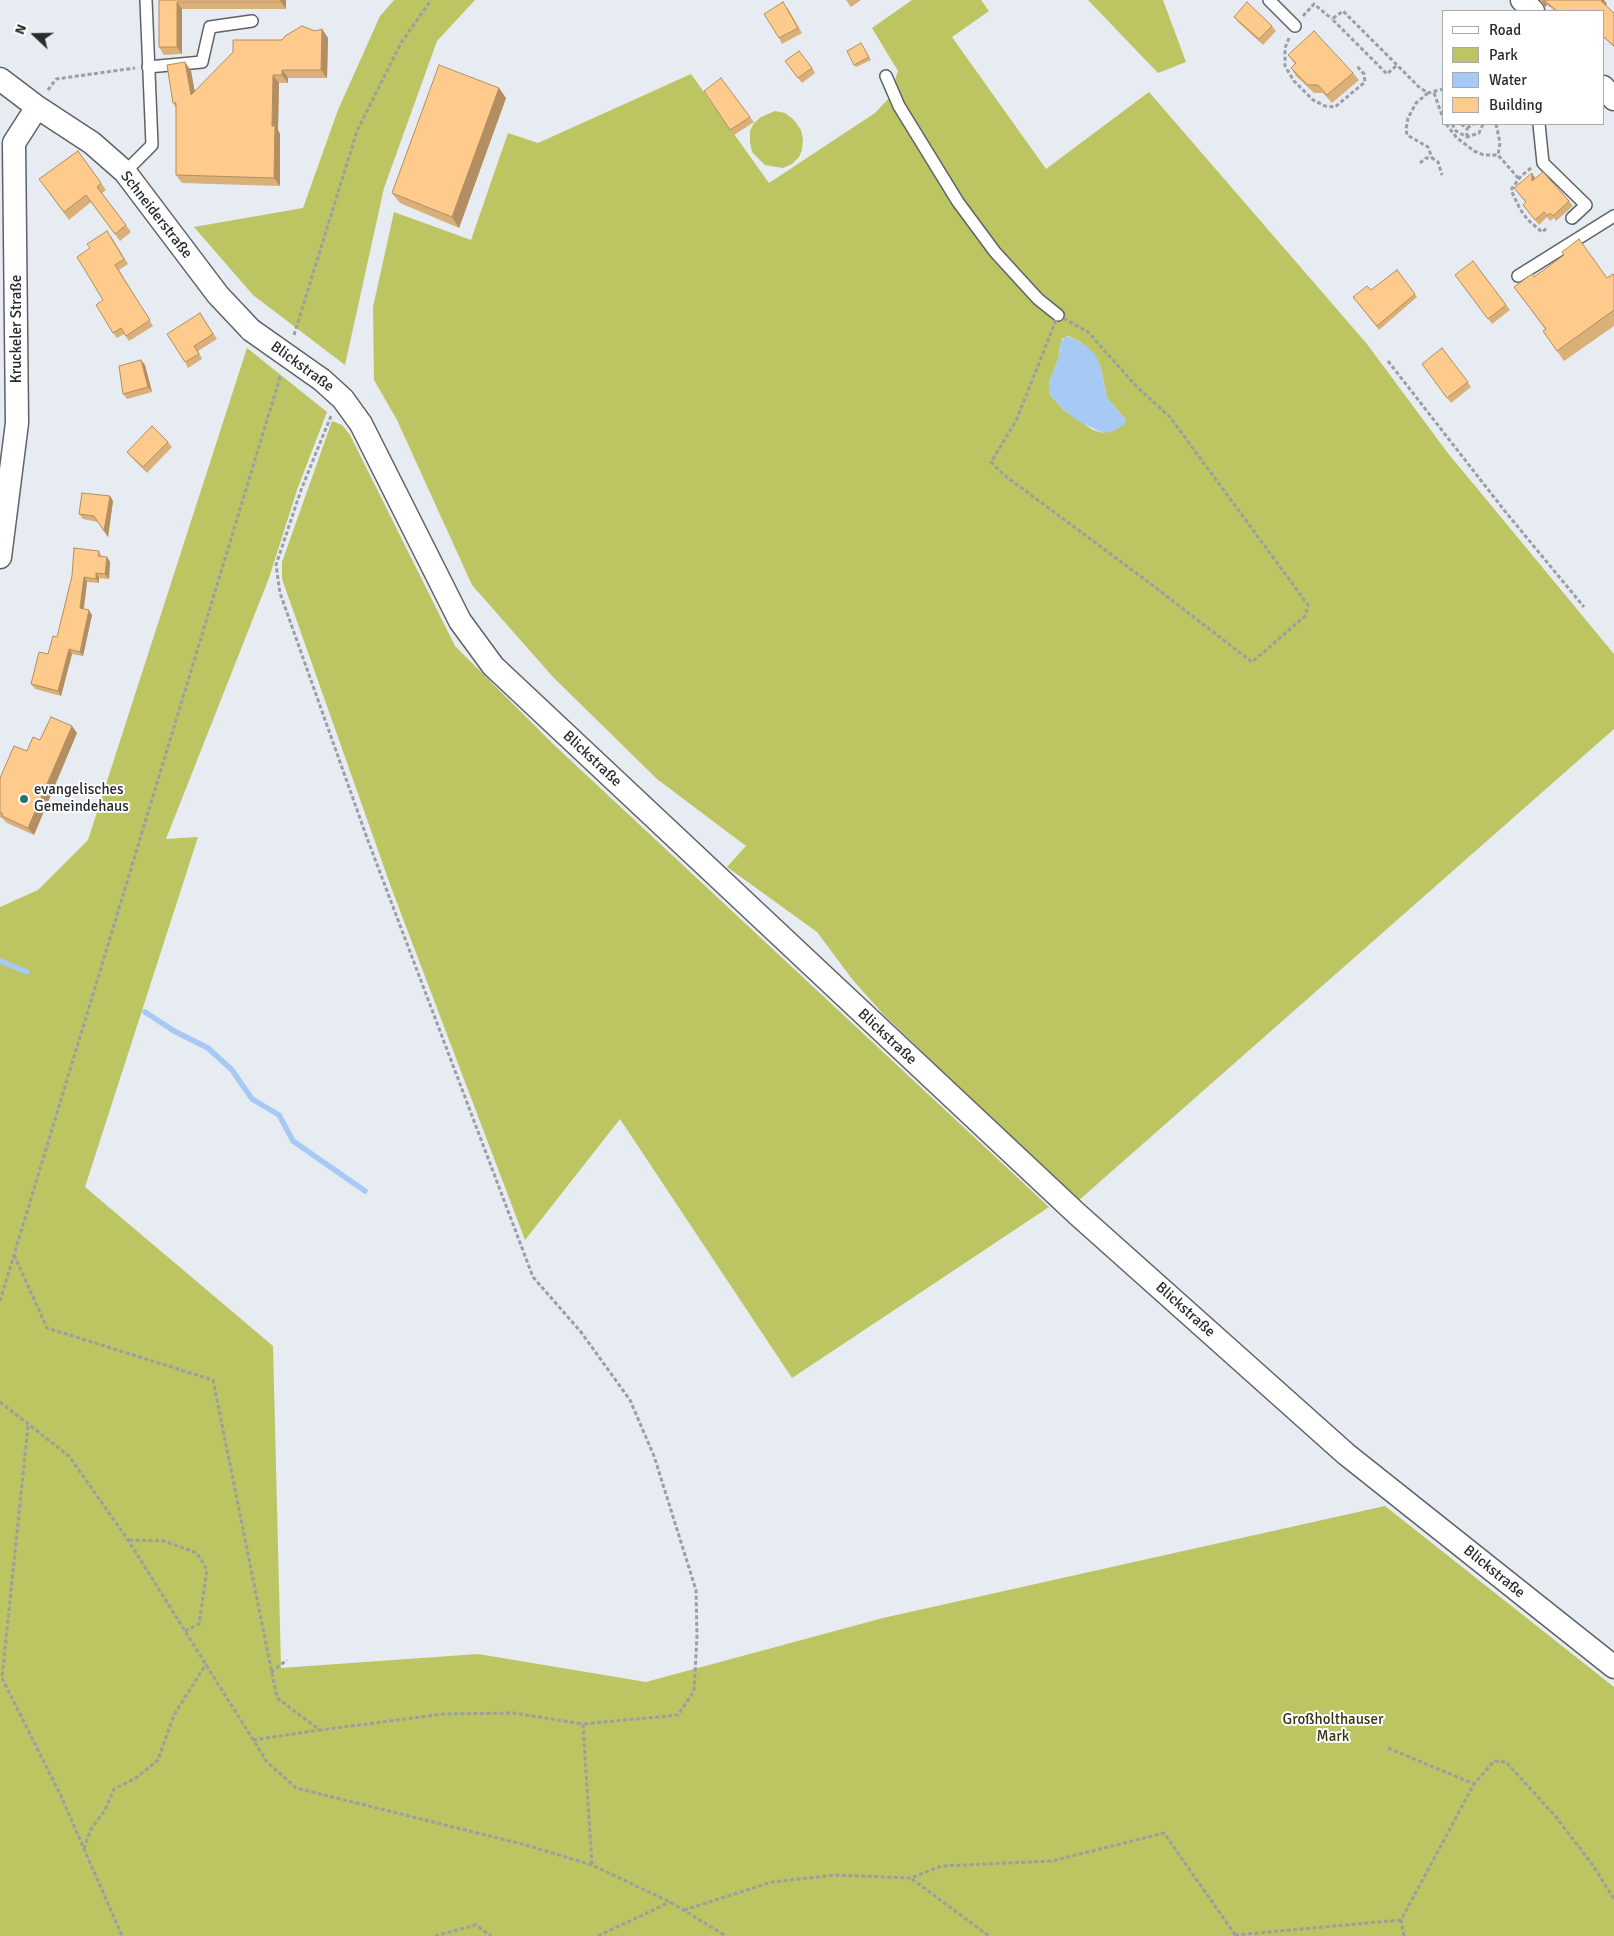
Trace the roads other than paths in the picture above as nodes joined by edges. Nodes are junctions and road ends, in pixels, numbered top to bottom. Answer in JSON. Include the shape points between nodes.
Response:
{"nodes":[{"id":1,"x":146,"y":0,"type":"edge"},
{"id":2,"x":1269,"y":0,"type":"edge"},
{"id":3,"x":1522,"y":0,"type":"edge"},
{"id":4,"x":1532,"y":10,"type":"edge"},
{"id":5,"x":252,"y":20,"type":"dead end"},
{"id":6,"x":1295,"y":26,"type":"road end"},
{"id":7,"x":148,"y":67,"type":"junction"},
{"id":8,"x":886,"y":76,"type":"dead end"},
{"id":9,"x":0,"y":79,"type":"edge"},
{"id":10,"x":1604,"y":88,"type":"edge"},
{"id":11,"x":1614,"y":99,"type":"edge"},
{"id":12,"x":37,"y":107,"type":"junction"},
{"id":13,"x":1539,"y":125,"type":"edge"},
{"id":14,"x":125,"y":172,"type":"junction"},
{"id":15,"x":1614,"y":216,"type":"edge"},
{"id":16,"x":1572,"y":218,"type":"dead end"},
{"id":17,"x":1518,"y":276,"type":"dead end"},
{"id":18,"x":1058,"y":315,"type":"road end"},
{"id":19,"x":251,"y":330,"type":"joint"},
{"id":20,"x":0,"y":557,"type":"edge"},
{"id":21,"x":1614,"y":1667,"type":"edge"}],
"edges":[{"from":1,"to":7,"type":"lane"},
{"from":2,"to":6,"type":"lane"},
{"from":3,"to":4,"type":"street"},
{"from":5,"to":7,"type":"lane","via":[[210,27],[202,62]]},
{"from":7,"to":14,"type":"lane","via":[[152,145]]},
{"from":8,"to":18,"type":"lane","via":[[899,106],[958,202],[995,252],[1038,299]]},
{"from":9,"to":12,"type":"street","name":"Schneiderstraße"},
{"from":10,"to":11,"type":"street"},
{"from":12,"to":14,"type":"street","name":"Schneiderstraße","via":[[92,143]]},
{"from":12,"to":20,"type":"street","name":"Kruckeler Straße","via":[[14,143],[17,423]]},
{"from":13,"to":16,"type":"lane","via":[[1543,163],[1586,205]]},
{"from":14,"to":19,"type":"street","name":"Schneiderstraße","via":[[218,295]]},
{"from":15,"to":17,"type":"lane"},
{"from":19,"to":21,"type":"street","name":"Blickstraße","bridge":true,"via":[[322,380],[343,399],[376,450],[460,621],[493,666],[1083,1219],[1346,1454]]}]}
